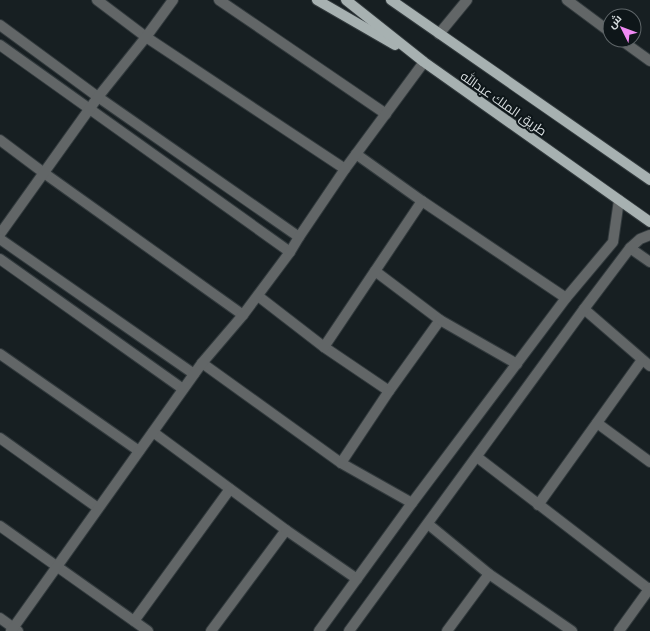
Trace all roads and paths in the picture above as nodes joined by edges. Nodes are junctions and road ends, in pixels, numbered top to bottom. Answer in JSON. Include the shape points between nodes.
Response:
{"nodes":[{"id":1,"x":97,"y":0,"type":"edge"},
{"id":2,"x":173,"y":0,"type":"edge"},
{"id":3,"x":219,"y":0,"type":"edge"},
{"id":4,"x":317,"y":0,"type":"edge"},
{"id":5,"x":346,"y":0,"type":"edge"},
{"id":6,"x":392,"y":0,"type":"edge"},
{"id":7,"x":404,"y":0,"type":"edge"},
{"id":8,"x":467,"y":0,"type":"edge"},
{"id":9,"x":569,"y":1,"type":"edge"},
{"id":10,"x":0,"y":25,"type":"edge"},
{"id":11,"x":602,"y":26,"type":"edge"},
{"id":12,"x":439,"y":34,"type":"junction"},
{"id":13,"x":146,"y":37,"type":"junction"},
{"id":14,"x":0,"y":45,"type":"edge"},
{"id":15,"x":633,"y":48,"type":"edge"},
{"id":16,"x":650,"y":60,"type":"edge"},
{"id":17,"x":424,"y":62,"type":"junction"},
{"id":18,"x":98,"y":97,"type":"junction"},
{"id":19,"x":89,"y":109,"type":"junction"},
{"id":20,"x":386,"y":114,"type":"junction"},
{"id":21,"x":0,"y":140,"type":"edge"},
{"id":22,"x":356,"y":154,"type":"junction"},
{"id":23,"x":345,"y":169,"type":"junction"},
{"id":24,"x":44,"y":173,"type":"junction"},
{"id":25,"x":650,"y":180,"type":"edge"},
{"id":26,"x":619,"y":200,"type":"junction"},
{"id":27,"x":422,"y":201,"type":"junction"},
{"id":28,"x":650,"y":222,"type":"edge"},
{"id":29,"x":0,"y":234,"type":"edge"},
{"id":30,"x":650,"y":235,"type":"edge"},
{"id":31,"x":299,"y":237,"type":"junction"},
{"id":32,"x":0,"y":239,"type":"edge"},
{"id":33,"x":630,"y":248,"type":"junction"},
{"id":34,"x":290,"y":252,"type":"junction"},
{"id":35,"x":0,"y":259,"type":"edge"},
{"id":36,"x":650,"y":262,"type":"edge"},
{"id":37,"x":375,"y":271,"type":"junction"},
{"id":38,"x":258,"y":296,"type":"junction"},
{"id":39,"x":566,"y":298,"type":"junction"},
{"id":40,"x":584,"y":309,"type":"junction"},
{"id":41,"x":244,"y":315,"type":"junction"},
{"id":42,"x":440,"y":320,"type":"junction"},
{"id":43,"x":324,"y":347,"type":"junction"},
{"id":44,"x":0,"y":354,"type":"edge"},
{"id":45,"x":202,"y":363,"type":"junction"},
{"id":46,"x":646,"y":363,"type":"edge"},
{"id":47,"x":517,"y":364,"type":"junction"},
{"id":48,"x":194,"y":374,"type":"junction"},
{"id":49,"x":184,"y":389,"type":"junction"},
{"id":50,"x":389,"y":391,"type":"junction"},
{"id":51,"x":597,"y":423,"type":"junction"},
{"id":52,"x":153,"y":432,"type":"junction"},
{"id":53,"x":0,"y":438,"type":"edge"},
{"id":54,"x":140,"y":451,"type":"junction"},
{"id":55,"x":477,"y":457,"type":"junction"},
{"id":56,"x":650,"y":462,"type":"edge"},
{"id":57,"x":341,"y":463,"type":"junction"},
{"id":58,"x":230,"y":489,"type":"junction"},
{"id":59,"x":412,"y":504,"type":"junction"},
{"id":60,"x":538,"y":505,"type":"junction"},
{"id":61,"x":98,"y":508,"type":"junction"},
{"id":62,"x":428,"y":524,"type":"junction"},
{"id":63,"x":0,"y":526,"type":"edge"},
{"id":64,"x":286,"y":530,"type":"junction"},
{"id":65,"x":57,"y":567,"type":"junction"},
{"id":66,"x":489,"y":574,"type":"junction"},
{"id":67,"x":357,"y":579,"type":"junction"},
{"id":68,"x":650,"y":589,"type":"edge"},
{"id":69,"x":0,"y":618,"type":"edge"},
{"id":70,"x":134,"y":621,"type":"junction"},
{"id":71,"x":14,"y":630,"type":"edge"},
{"id":72,"x":148,"y":631,"type":"edge"},
{"id":73,"x":212,"y":631,"type":"edge"},
{"id":74,"x":320,"y":631,"type":"edge"},
{"id":75,"x":348,"y":631,"type":"edge"},
{"id":76,"x":447,"y":631,"type":"edge"},
{"id":77,"x":572,"y":631,"type":"edge"},
{"id":78,"x":619,"y":631,"type":"edge"}],
"edges":[{"from":1,"to":13,"type":"street"},
{"from":2,"to":13,"type":"street"},
{"from":3,"to":20,"type":"street"},
{"from":4,"to":17,"type":"main road"},
{"from":5,"to":17,"type":"main road","name":"طريق الملك عبدالله"},
{"from":6,"to":12,"type":"main road","name":"طريق الملك عبدالله"},
{"from":7,"to":12,"type":"main road"},
{"from":8,"to":12,"type":"street"},
{"from":9,"to":11,"type":"street"},
{"from":10,"to":18,"type":"street"},
{"from":12,"to":25,"type":"main road","name":"طريق الملك عبدالله"},
{"from":13,"to":18,"type":"street"},
{"from":13,"to":23,"type":"street"},
{"from":14,"to":19,"type":"street"},
{"from":15,"to":16,"type":"street"},
{"from":17,"to":20,"type":"street"},
{"from":17,"to":26,"type":"main road","name":"طريق الملك عبدالله"},
{"from":18,"to":19,"type":"street"},
{"from":18,"to":31,"type":"street"},
{"from":19,"to":24,"type":"street"},
{"from":19,"to":34,"type":"street"},
{"from":20,"to":22,"type":"street"},
{"from":21,"to":24,"type":"street"},
{"from":22,"to":23,"type":"street"},
{"from":22,"to":27,"type":"street"},
{"from":23,"to":31,"type":"street"},
{"from":24,"to":29,"type":"street"},
{"from":24,"to":41,"type":"street"},
{"from":26,"to":28,"type":"main road","name":"طريق الملك عبدالله"},
{"from":26,"to":39,"type":"street","via":[[613,242]]},
{"from":27,"to":37,"type":"street"},
{"from":27,"to":39,"type":"street"},
{"from":30,"to":33,"type":"street","via":[[640,239]]},
{"from":31,"to":34,"type":"street"},
{"from":32,"to":48,"type":"street"},
{"from":33,"to":36,"type":"street"},
{"from":33,"to":40,"type":"street"},
{"from":34,"to":38,"type":"street"},
{"from":35,"to":49,"type":"street"},
{"from":37,"to":42,"type":"street"},
{"from":37,"to":43,"type":"street"},
{"from":38,"to":41,"type":"street"},
{"from":38,"to":43,"type":"street"},
{"from":39,"to":47,"type":"street"},
{"from":40,"to":46,"type":"street"},
{"from":40,"to":55,"type":"street"},
{"from":41,"to":45,"type":"street"},
{"from":42,"to":47,"type":"street"},
{"from":42,"to":50,"type":"street"},
{"from":43,"to":50,"type":"street"},
{"from":44,"to":54,"type":"street"},
{"from":45,"to":48,"type":"street"},
{"from":45,"to":57,"type":"street"},
{"from":46,"to":51,"type":"street"},
{"from":47,"to":59,"type":"street"},
{"from":48,"to":49,"type":"street"},
{"from":49,"to":52,"type":"street"},
{"from":50,"to":57,"type":"street"},
{"from":51,"to":56,"type":"street"},
{"from":51,"to":60,"type":"street"},
{"from":52,"to":54,"type":"street"},
{"from":52,"to":58,"type":"street"},
{"from":53,"to":61,"type":"street"},
{"from":54,"to":61,"type":"street"},
{"from":55,"to":60,"type":"street"},
{"from":55,"to":62,"type":"street"},
{"from":57,"to":59,"type":"street"},
{"from":58,"to":64,"type":"street"},
{"from":58,"to":70,"type":"street"},
{"from":59,"to":67,"type":"street"},
{"from":60,"to":68,"type":"street"},
{"from":61,"to":65,"type":"street"},
{"from":62,"to":66,"type":"street"},
{"from":62,"to":75,"type":"street"},
{"from":63,"to":65,"type":"street"},
{"from":64,"to":67,"type":"street"},
{"from":64,"to":73,"type":"street"},
{"from":65,"to":70,"type":"street"},
{"from":65,"to":71,"type":"street"},
{"from":66,"to":76,"type":"street"},
{"from":66,"to":77,"type":"street"},
{"from":67,"to":74,"type":"street"},
{"from":68,"to":78,"type":"street"},
{"from":69,"to":71,"type":"street"},
{"from":70,"to":72,"type":"street"}]}
